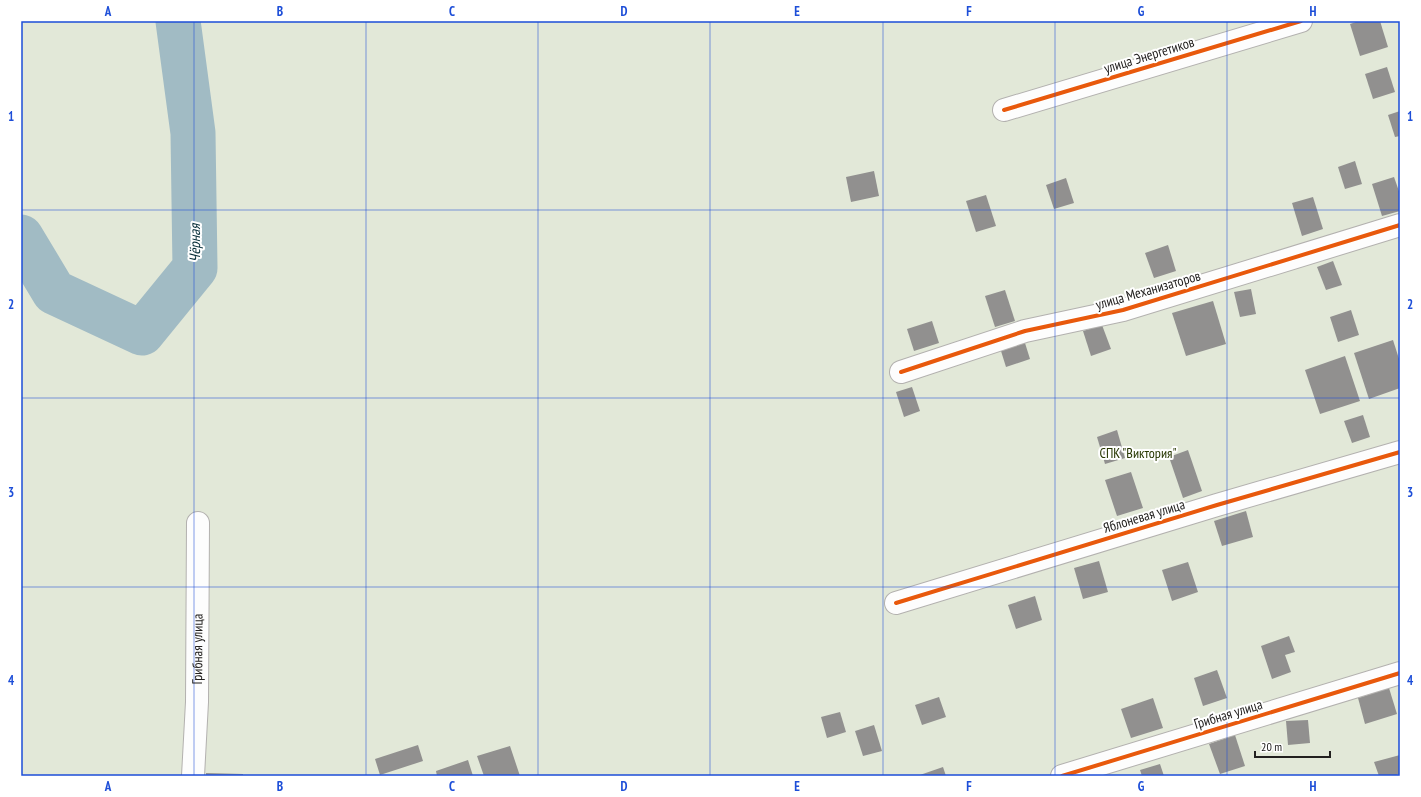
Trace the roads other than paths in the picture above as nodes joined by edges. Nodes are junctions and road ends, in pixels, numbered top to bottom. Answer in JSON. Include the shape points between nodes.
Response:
{"nodes":[{"id":1,"x":1301,"y":21,"type":"edge"},
{"id":2,"x":1004,"y":110,"type":"dead end"},
{"id":3,"x":1400,"y":225,"type":"edge"},
{"id":4,"x":901,"y":372,"type":"dead end"},
{"id":5,"x":1400,"y":452,"type":"edge"},
{"id":6,"x":198,"y":523,"type":"dead end"},
{"id":7,"x":896,"y":603,"type":"dead end"},
{"id":8,"x":1400,"y":673,"type":"edge"},
{"id":9,"x":193,"y":776,"type":"edge"},
{"id":10,"x":1062,"y":776,"type":"edge"}],
"edges":[{"from":1,"to":2,"type":"street","name":"улица Энергетиков"},
{"from":3,"to":4,"type":"street","name":"улица Механизаторов","via":[[1123,310],[1025,331]]},
{"from":5,"to":7,"type":"street","name":"Яблоневая улица"},
{"from":6,"to":9,"type":"street","name":"Грибная улица","via":[[198,702]]},
{"from":8,"to":10,"type":"street","name":"Грибная улица"}]}
